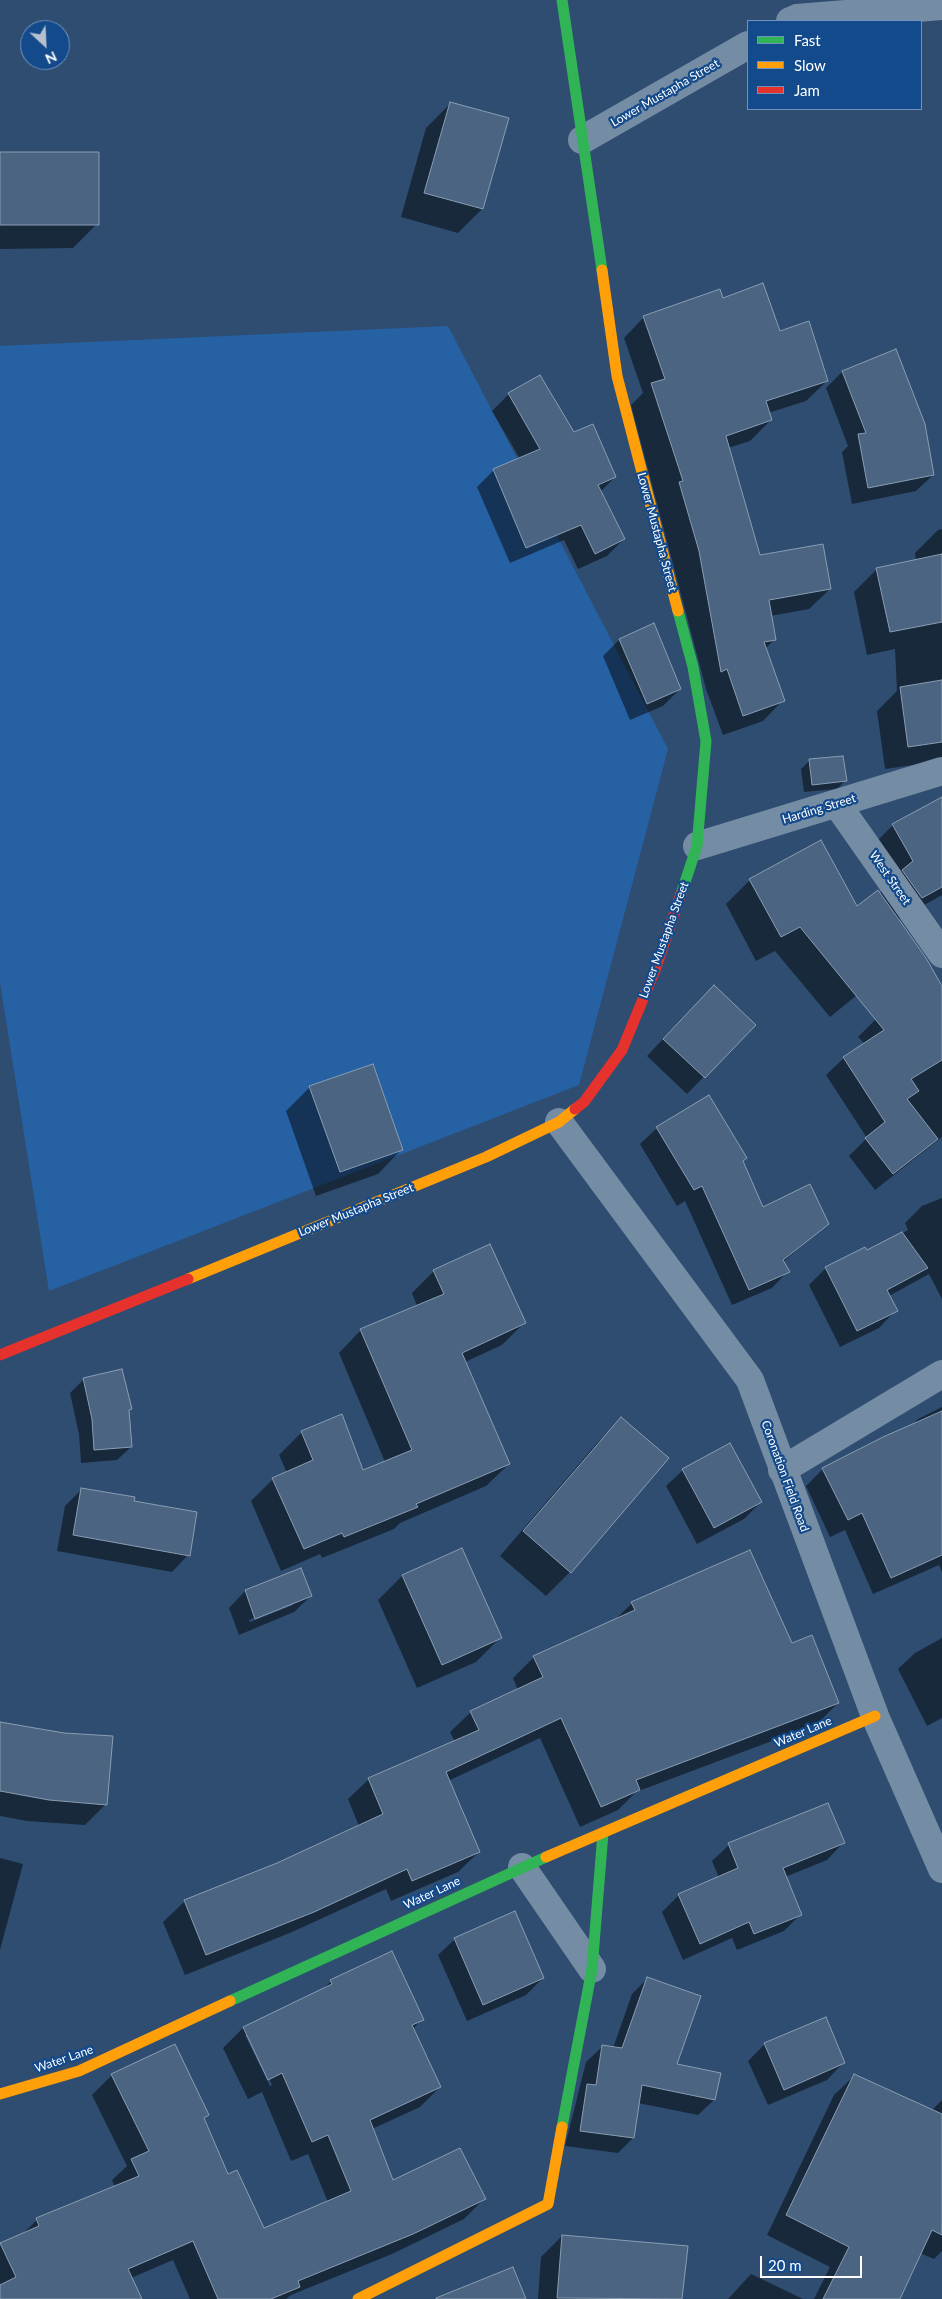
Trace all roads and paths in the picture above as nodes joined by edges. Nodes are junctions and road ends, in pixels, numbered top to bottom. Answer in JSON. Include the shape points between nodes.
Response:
{"nodes":[{"id":1,"x":562,"y":0,"type":"edge"},
{"id":2,"x":942,"y":6,"type":"edge"},
{"id":3,"x":792,"y":20,"type":"edge"},
{"id":4,"x":747,"y":46,"type":"edge"},
{"id":5,"x":582,"y":140,"type":"junction"},
{"id":6,"x":942,"y":771,"type":"edge"},
{"id":7,"x":837,"y":804,"type":"junction"},
{"id":8,"x":697,"y":846,"type":"junction"},
{"id":9,"x":942,"y":954,"type":"edge"},
{"id":10,"x":559,"y":1122,"type":"junction"},
{"id":11,"x":0,"y":1355,"type":"edge"},
{"id":12,"x":942,"y":1374,"type":"edge"},
{"id":13,"x":782,"y":1470,"type":"junction"},
{"id":14,"x":875,"y":1716,"type":"junction"},
{"id":15,"x":603,"y":1833,"type":"junction"},
{"id":16,"x":522,"y":1867,"type":"junction"},
{"id":17,"x":942,"y":1869,"type":"edge"},
{"id":18,"x":592,"y":1969,"type":"junction"},
{"id":19,"x":0,"y":2094,"type":"edge"},
{"id":20,"x":358,"y":2299,"type":"edge"}],
"edges":[{"from":1,"to":5,"type":"street","name":"Lower Mustapha Street"},
{"from":2,"to":3,"type":"street"},
{"from":4,"to":5,"type":"street","name":"Lower Mustapha Street"},
{"from":5,"to":8,"type":"street","name":"Lower Mustapha Street","via":[[617,376],[693,667],[706,741]]},
{"from":6,"to":7,"type":"street","name":"Harding Street"},
{"from":7,"to":8,"type":"street","name":"Harding Street"},
{"from":7,"to":9,"type":"street","name":"West Street"},
{"from":8,"to":10,"type":"street","name":"Lower Mustapha Street","via":[[622,1050],[584,1102]]},
{"from":10,"to":11,"type":"street","name":"Lower Mustapha Street","via":[[486,1157]]},
{"from":10,"to":13,"type":"street","name":"Coronation Field Road","via":[[750,1380]]},
{"from":12,"to":13,"type":"street"},
{"from":13,"to":14,"type":"street","name":"Coronation Field Road"},
{"from":14,"to":15,"type":"street","name":"Water Lane"},
{"from":14,"to":17,"type":"street","name":"Coronation Field Road"},
{"from":15,"to":16,"type":"street","name":"Water Lane"},
{"from":15,"to":18,"type":"street"},
{"from":16,"to":18,"type":"street"},
{"from":16,"to":19,"type":"street","name":"Water Lane","via":[[79,2071]]},
{"from":18,"to":20,"type":"street","via":[[548,2204]]}]}
